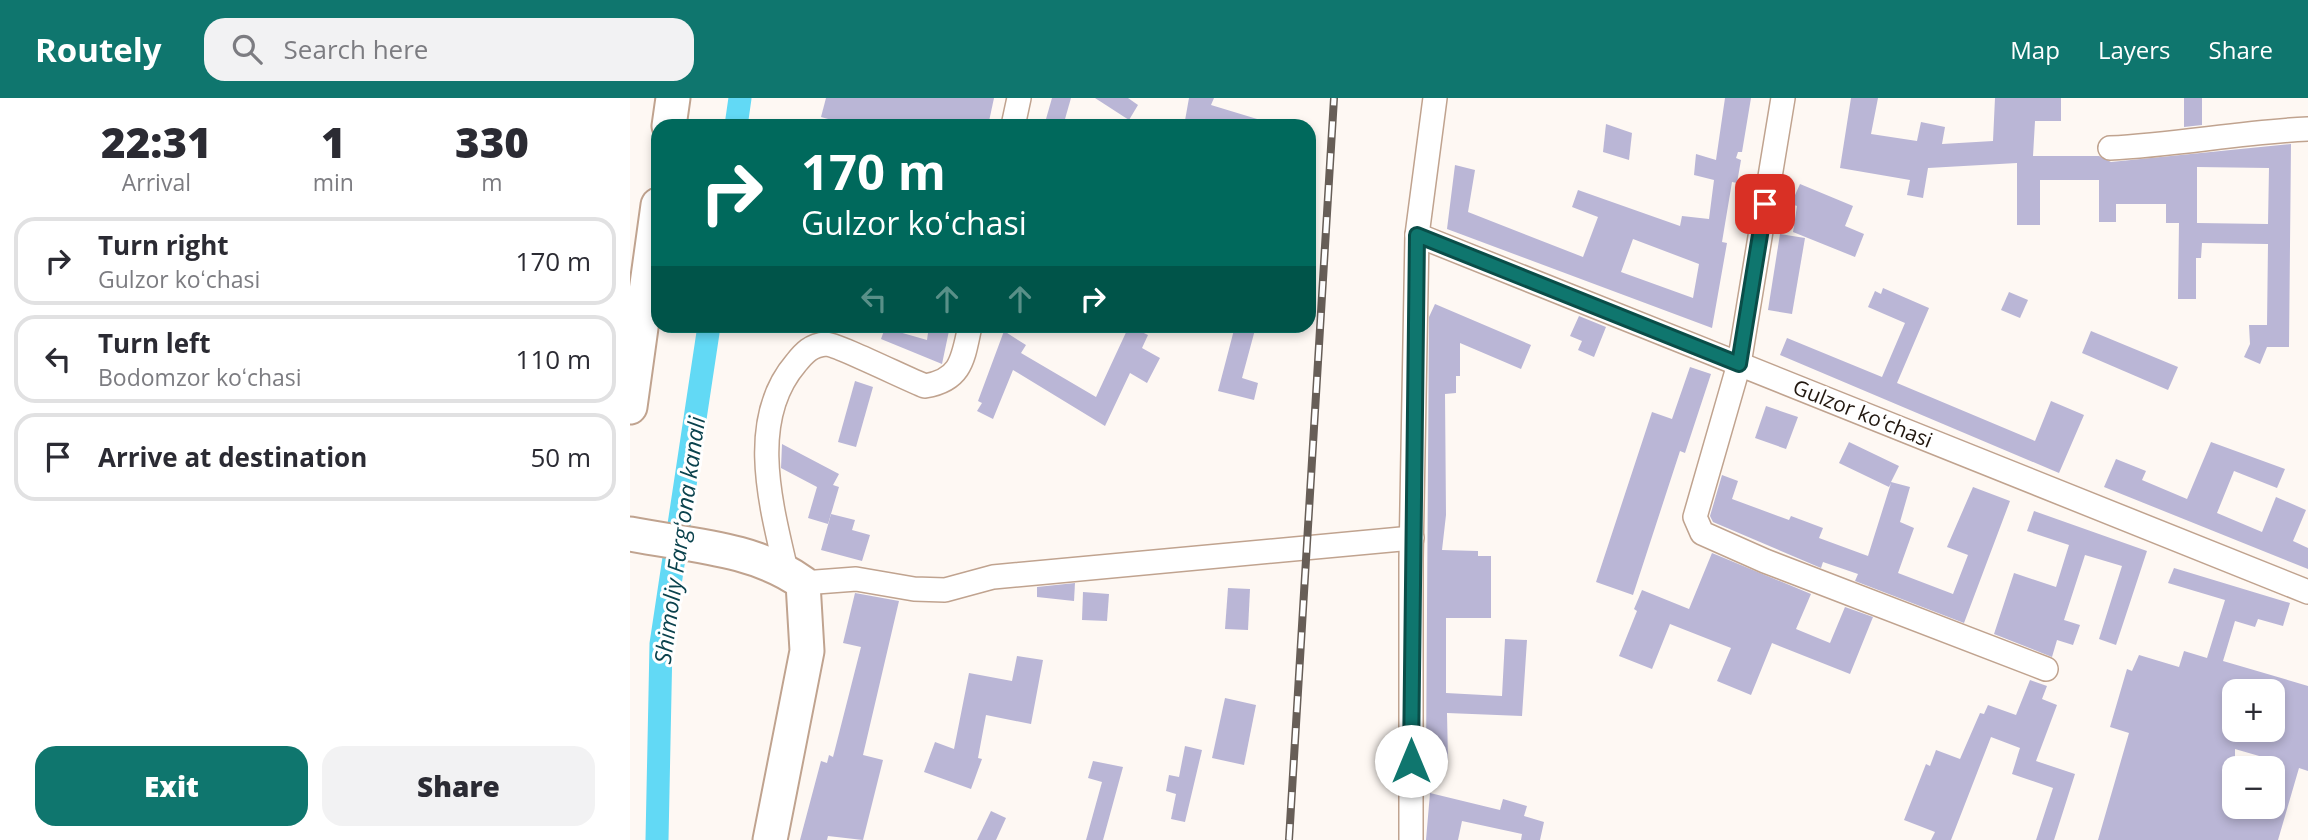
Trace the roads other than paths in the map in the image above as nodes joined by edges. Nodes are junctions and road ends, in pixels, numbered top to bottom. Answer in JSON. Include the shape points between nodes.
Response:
{"nodes":[{"id":1,"x":673,"y":98,"type":"edge"},
{"id":2,"x":1019,"y":98,"type":"edge"},
{"id":3,"x":1435,"y":98,"type":"edge"},
{"id":4,"x":1783,"y":98,"type":"edge"},
{"id":5,"x":670,"y":119,"type":"edge"},
{"id":6,"x":1014,"y":119,"type":"edge"},
{"id":7,"x":2308,"y":129,"type":"edge"},
{"id":8,"x":2110,"y":148,"type":"dead end"},
{"id":9,"x":1417,"y":235,"type":"junction"},
{"id":10,"x":651,"y":256,"type":"edge"},
{"id":11,"x":969,"y":333,"type":"edge"},
{"id":12,"x":1739,"y":364,"type":"junction"},
{"id":13,"x":630,"y":407,"type":"edge"},
{"id":14,"x":630,"y":534,"type":"edge"},
{"id":15,"x":1412,"y":538,"type":"junction"},
{"id":16,"x":795,"y":576,"type":"junction"},
{"id":17,"x":2308,"y":592,"type":"edge"},
{"id":18,"x":2046,"y":669,"type":"dead end"},
{"id":19,"x":770,"y":840,"type":"edge"},
{"id":20,"x":1411,"y":840,"type":"edge"}],
"edges":[{"from":1,"to":5,"type":"main road"},
{"from":2,"to":6,"type":"street"},
{"from":3,"to":9,"type":"street"},
{"from":4,"to":12,"type":"street"},
{"from":7,"to":8,"type":"street","via":[[2247,131],[2168,145]]},
{"from":9,"to":12,"type":"street","name":"Gulzor koʻchasi"},
{"from":9,"to":15,"type":"street"},
{"from":10,"to":13,"type":"main road"},
{"from":11,"to":16,"type":"street","via":[[954,377],[940,384],[925,386],[828,344],[808,348],[783,378],[765,453],[771,505]]},
{"from":12,"to":17,"type":"street","name":"Gulzor koʻchasi"},
{"from":12,"to":18,"type":"street","via":[[1695,517],[1702,533]]},
{"from":14,"to":16,"type":"main road","via":[[750,557]]},
{"from":15,"to":16,"type":"street","via":[[993,577],[945,590]]},
{"from":15,"to":20,"type":"street"},
{"from":16,"to":19,"type":"main road","via":[[807,651]]}]}
